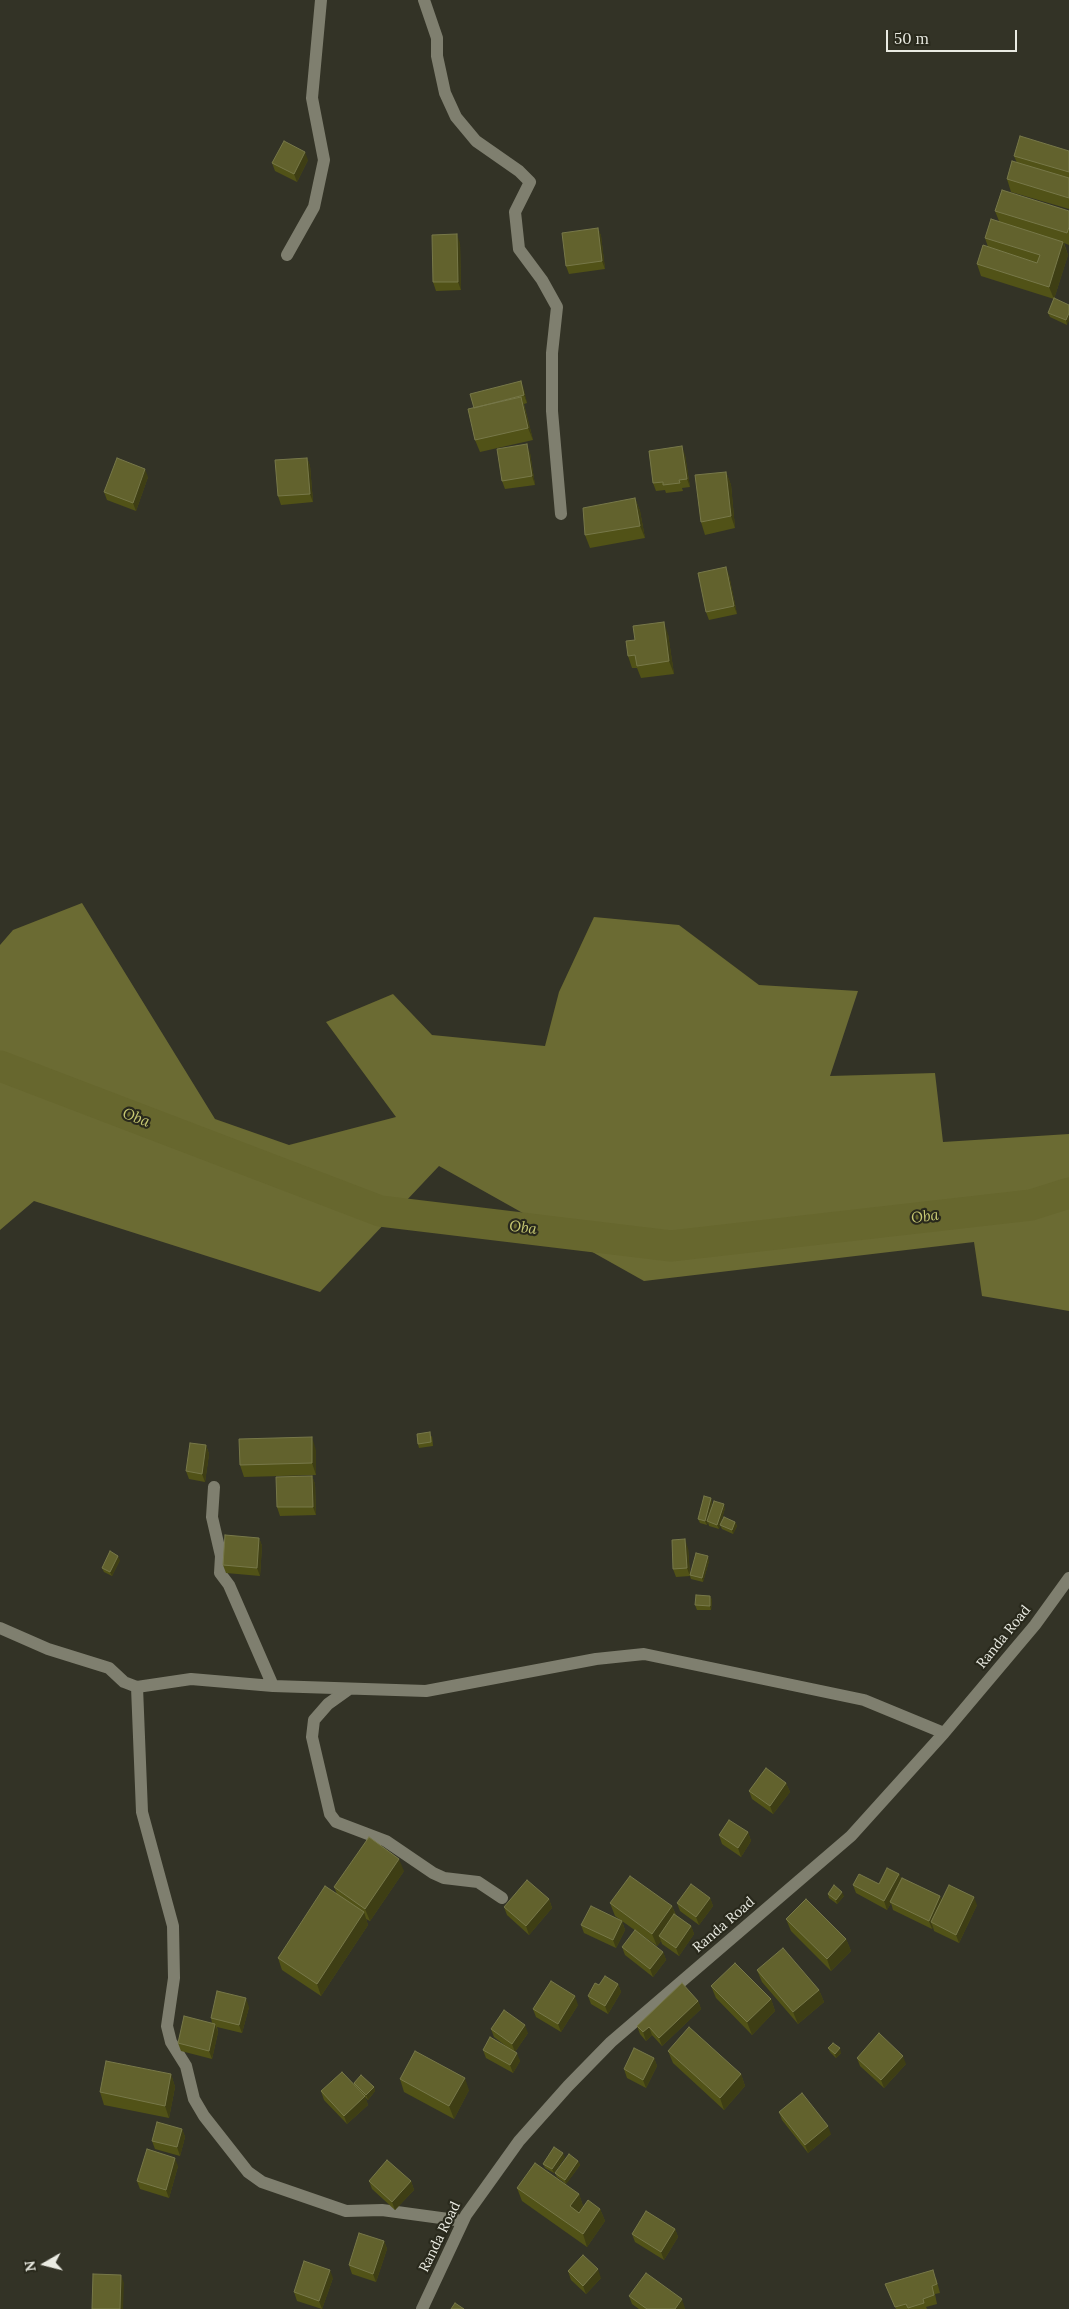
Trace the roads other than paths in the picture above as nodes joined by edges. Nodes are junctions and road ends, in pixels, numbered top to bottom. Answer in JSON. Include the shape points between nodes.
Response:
{"nodes":[{"id":1,"x":321,"y":0,"type":"edge"},
{"id":2,"x":424,"y":0,"type":"edge"},
{"id":3,"x":288,"y":254,"type":"dead end"},
{"id":4,"x":561,"y":514,"type":"dead end"},
{"id":5,"x":214,"y":1487,"type":"dead end"},
{"id":6,"x":1069,"y":1578,"type":"edge"},
{"id":7,"x":0,"y":1628,"type":"edge"},
{"id":8,"x":273,"y":1686,"type":"junction"},
{"id":9,"x":137,"y":1687,"type":"junction"},
{"id":10,"x":349,"y":1689,"type":"junction"},
{"id":11,"x":944,"y":1733,"type":"junction"},
{"id":12,"x":502,"y":1898,"type":"dead end"},
{"id":13,"x":463,"y":2221,"type":"junction"},
{"id":14,"x":422,"y":2309,"type":"edge"}],
"edges":[{"from":1,"to":3,"type":"street","via":[[312,98],[324,160],[314,206]]},
{"from":2,"to":4,"type":"street","via":[[436,38],[445,93],[456,117],[476,141],[530,182],[515,212],[519,249],[557,307],[552,353],[552,411]]},
{"from":5,"to":8,"type":"street","via":[[212,1517],[221,1556],[220,1573],[229,1585]]},
{"from":6,"to":11,"type":"street","name":"Randa Road","via":[[1035,1625]]},
{"from":7,"to":9,"type":"street","via":[[48,1649],[109,1668],[124,1682]]},
{"from":8,"to":9,"type":"street","via":[[191,1679]]},
{"from":8,"to":10,"type":"street"},
{"from":9,"to":13,"type":"street","via":[[142,1812],[173,1926],[174,1978],[168,2026],[171,2042],[186,2066],[194,2099],[204,2116],[248,2172],[262,2182],[346,2212],[382,2210]]},
{"from":10,"to":11,"type":"street","via":[[426,1691],[596,1659],[644,1654],[864,1700]]},
{"from":10,"to":12,"type":"street","via":[[328,1704],[314,1720],[312,1737],[330,1814],[336,1822],[386,1841],[433,1873],[444,1878],[478,1882]]},
{"from":11,"to":13,"type":"street","name":"Randa Road","via":[[850,1836],[599,2054],[519,2141]]},
{"from":13,"to":14,"type":"street","name":"Randa Road"}]}
